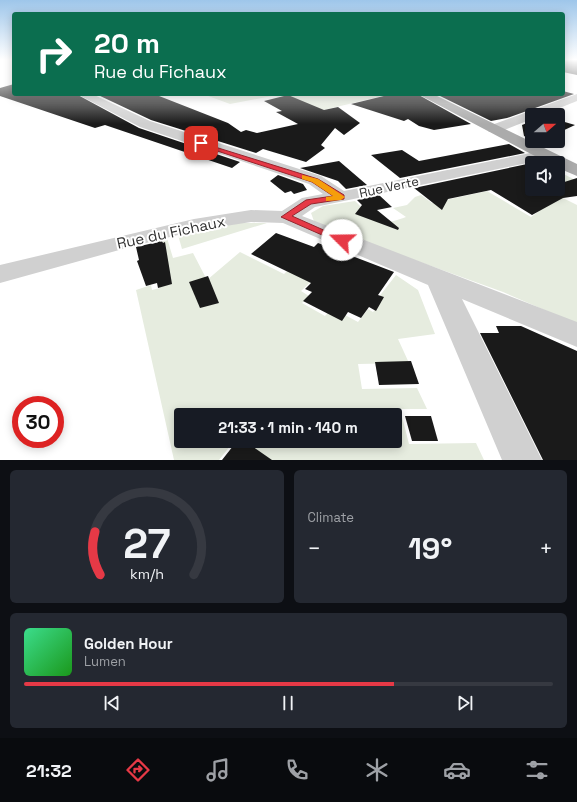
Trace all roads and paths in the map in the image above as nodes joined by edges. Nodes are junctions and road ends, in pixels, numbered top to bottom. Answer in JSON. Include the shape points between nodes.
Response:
{"nodes":[{"id":1,"x":86,"y":96,"type":"edge"},
{"id":2,"x":428,"y":96,"type":"edge"},
{"id":3,"x":577,"y":97,"type":"edge"},
{"id":4,"x":494,"y":129,"type":"junction"},
{"id":5,"x":545,"y":155,"type":"junction"},
{"id":6,"x":577,"y":171,"type":"edge"},
{"id":7,"x":341,"y":197,"type":"junction"},
{"id":8,"x":286,"y":217,"type":"junction"},
{"id":9,"x":0,"y":274,"type":"edge"},
{"id":10,"x":439,"y":280,"type":"junction"},
{"id":11,"x":577,"y":334,"type":"edge"},
{"id":12,"x":522,"y":460,"type":"edge"}],
"edges":[{"from":1,"to":7,"type":"street","name":"Rue Verte","via":[[175,135],[315,180]]},
{"from":2,"to":4,"type":"main road"},
{"from":3,"to":4,"type":"street"},
{"from":4,"to":5,"type":"main road"},
{"from":5,"to":6,"type":"main road"},
{"from":5,"to":7,"type":"street","name":"Rue Verte"},
{"from":7,"to":8,"type":"street","via":[[309,202]]},
{"from":8,"to":9,"type":"street","name":"Rue du Fichaux","via":[[250,216],[194,225]]},
{"from":8,"to":10,"type":"street"},
{"from":10,"to":11,"type":"street"},
{"from":10,"to":12,"type":"street"}]}
